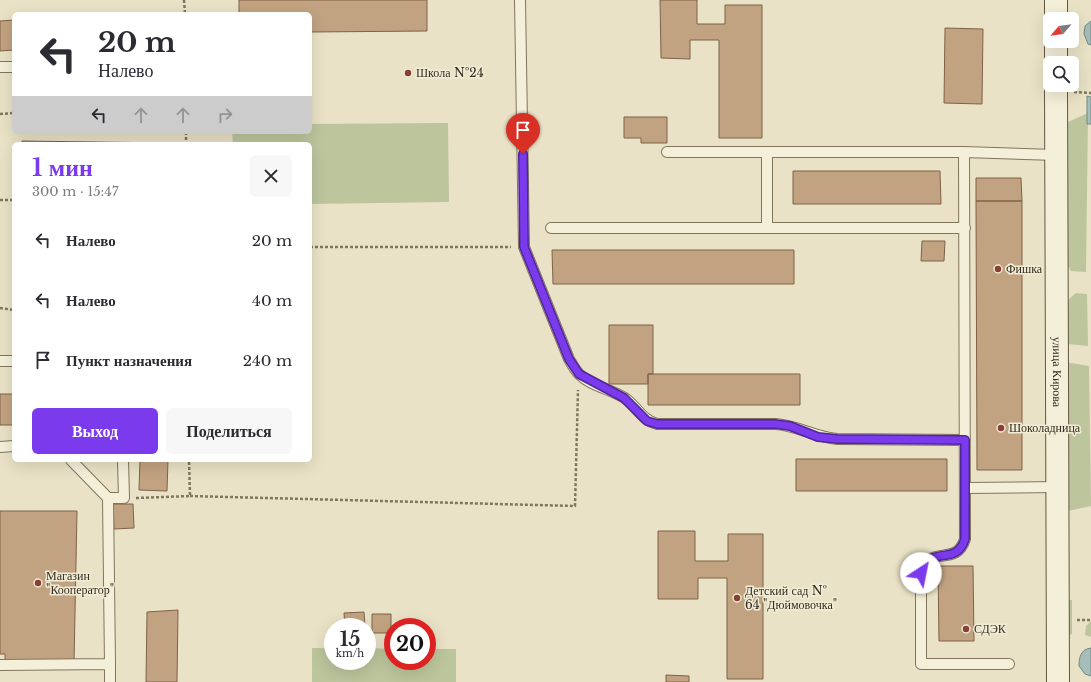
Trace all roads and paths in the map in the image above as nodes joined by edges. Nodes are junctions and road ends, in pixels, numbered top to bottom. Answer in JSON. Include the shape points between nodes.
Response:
{"nodes":[{"id":1,"x":184,"y":0,"type":"edge"},
{"id":2,"x":520,"y":0,"type":"edge"},
{"id":3,"x":1056,"y":0,"type":"edge"},
{"id":4,"x":185,"y":12,"type":"edge"},
{"id":5,"x":1056,"y":12,"type":"edge"},
{"id":6,"x":0,"y":67,"type":"edge"},
{"id":7,"x":12,"y":67,"type":"edge"},
{"id":8,"x":1056,"y":92,"type":"edge"},
{"id":9,"x":12,"y":113,"type":"edge"},
{"id":10,"x":0,"y":114,"type":"edge"},
{"id":11,"x":667,"y":152,"type":"dead end"},
{"id":12,"x":767,"y":152,"type":"junction"},
{"id":13,"x":964,"y":152,"type":"junction"},
{"id":14,"x":1056,"y":155,"type":"junction"},
{"id":15,"x":0,"y":200,"type":"edge"},
{"id":16,"x":12,"y":200,"type":"edge"},
{"id":17,"x":551,"y":228,"type":"dead end"},
{"id":18,"x":767,"y":228,"type":"junction"},
{"id":19,"x":965,"y":228,"type":"junction"},
{"id":20,"x":312,"y":247,"type":"edge"},
{"id":21,"x":524,"y":247,"type":"junction"},
{"id":22,"x":0,"y":308,"type":"edge"},
{"id":23,"x":12,"y":310,"type":"edge"},
{"id":24,"x":0,"y":361,"type":"edge"},
{"id":25,"x":12,"y":361,"type":"edge"},
{"id":26,"x":579,"y":374,"type":"junction"},
{"id":27,"x":965,"y":440,"type":"junction"},
{"id":28,"x":12,"y":446,"type":"edge"},
{"id":29,"x":0,"y":447,"type":"edge"},
{"id":30,"x":73,"y":462,"type":"edge"},
{"id":31,"x":123,"y":462,"type":"edge"},
{"id":32,"x":189,"y":462,"type":"edge"},
{"id":33,"x":966,"y":488,"type":"junction"},
{"id":34,"x":1058,"y":488,"type":"junction"},
{"id":35,"x":190,"y":496,"type":"junction"},
{"id":36,"x":108,"y":498,"type":"junction"},
{"id":37,"x":124,"y":498,"type":"junction"},
{"id":38,"x":110,"y":664,"type":"junction"},
{"id":39,"x":1009,"y":664,"type":"dead end"},
{"id":40,"x":0,"y":665,"type":"edge"},
{"id":41,"x":110,"y":682,"type":"edge"},
{"id":42,"x":1058,"y":682,"type":"edge"}],
"edges":[{"from":1,"to":4,"type":"path"},
{"from":2,"to":21,"type":"lane"},
{"from":3,"to":5,"type":"street"},
{"from":6,"to":7,"type":"lane"},
{"from":8,"to":14,"type":"street","name":"улица Кирова"},
{"from":9,"to":10,"type":"path"},
{"from":11,"to":12,"type":"lane"},
{"from":12,"to":13,"type":"lane"},
{"from":12,"to":18,"type":"lane"},
{"from":13,"to":14,"type":"lane"},
{"from":13,"to":19,"type":"lane"},
{"from":14,"to":34,"type":"street","name":"улица Кирова"},
{"from":15,"to":16,"type":"path"},
{"from":17,"to":18,"type":"lane"},
{"from":18,"to":19,"type":"lane"},
{"from":19,"to":27,"type":"lane"},
{"from":20,"to":21,"type":"path"},
{"from":21,"to":26,"type":"lane","via":[[569,359]]},
{"from":22,"to":23,"type":"path"},
{"from":24,"to":25,"type":"lane"},
{"from":26,"to":27,"type":"lane","via":[[624,398],[647,421],[657,424],[775,424],[827,438]]},
{"from":26,"to":35,"type":"path","via":[[576,506]]},
{"from":27,"to":33,"type":"lane"},
{"from":28,"to":29,"type":"lane"},
{"from":30,"to":36,"type":"lane"},
{"from":31,"to":37,"type":"lane"},
{"from":32,"to":35,"type":"path"},
{"from":33,"to":34,"type":"lane"},
{"from":33,"to":39,"type":"lane","via":[[963,545],[950,555],[930,558],[921,573],[921,664]]},
{"from":34,"to":42,"type":"street","name":"улица Кирова"},
{"from":35,"to":37,"type":"path"},
{"from":36,"to":37,"type":"lane"},
{"from":36,"to":38,"type":"lane"},
{"from":38,"to":40,"type":"lane"},
{"from":38,"to":41,"type":"lane"}]}
